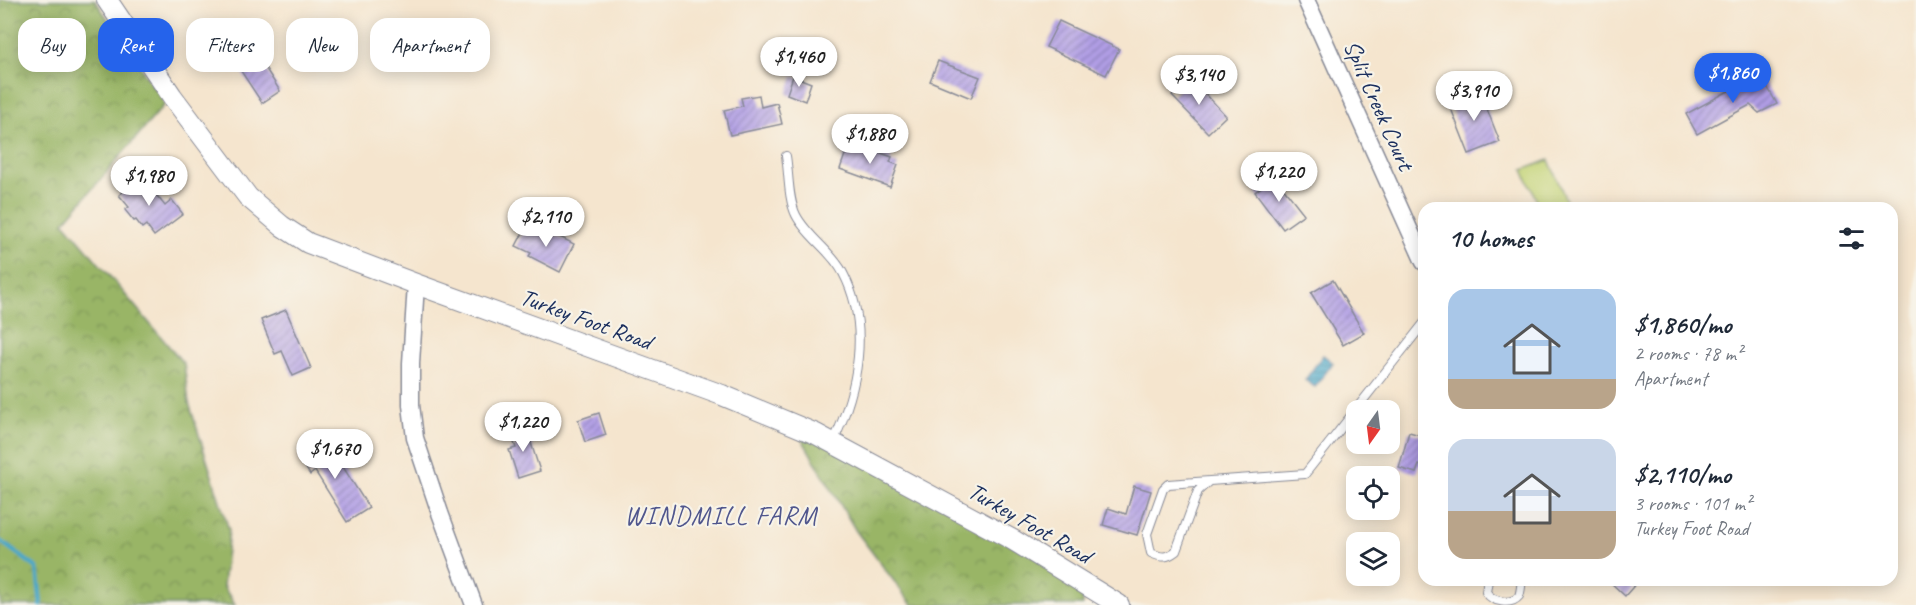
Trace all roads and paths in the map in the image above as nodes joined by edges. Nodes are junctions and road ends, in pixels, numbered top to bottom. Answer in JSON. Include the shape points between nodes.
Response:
{"nodes":[{"id":1,"x":107,"y":0,"type":"edge"},
{"id":2,"x":1306,"y":0,"type":"edge"},
{"id":3,"x":786,"y":156,"type":"dead end"},
{"id":4,"x":1418,"y":249,"type":"edge"},
{"id":5,"x":416,"y":284,"type":"junction"},
{"id":6,"x":1418,"y":330,"type":"edge"},
{"id":7,"x":833,"y":442,"type":"junction"},
{"id":8,"x":1208,"y":482,"type":"junction"},
{"id":9,"x":1487,"y":586,"type":"edge"},
{"id":10,"x":1521,"y":586,"type":"edge"},
{"id":11,"x":474,"y":605,"type":"edge"},
{"id":12,"x":1119,"y":605,"type":"edge"}],
"edges":[{"from":1,"to":5,"type":"street","name":"Turkey Foot Road","via":[[172,96],[248,197],[308,243]]},
{"from":2,"to":4,"type":"street","name":"Split Creek Court"},
{"from":3,"to":7,"type":"lane","via":[[796,214],[842,271],[856,307],[858,365],[845,418]]},
{"from":5,"to":7,"type":"street","name":"Turkey Foot Road","via":[[722,395]]},
{"from":5,"to":11,"type":"street","via":[[411,363],[415,438]]},
{"from":6,"to":8,"type":"lane","via":[[1305,474]]},
{"from":7,"to":12,"type":"street","name":"Turkey Foot Road","via":[[1013,540]]},
{"from":8,"to":8,"type":"lane","via":[[1198,491],[1176,551],[1161,557],[1151,553],[1147,534],[1163,489],[1168,484]]},
{"from":9,"to":10,"type":"lane","via":[[1491,600],[1501,604],[1515,601]]}]}
